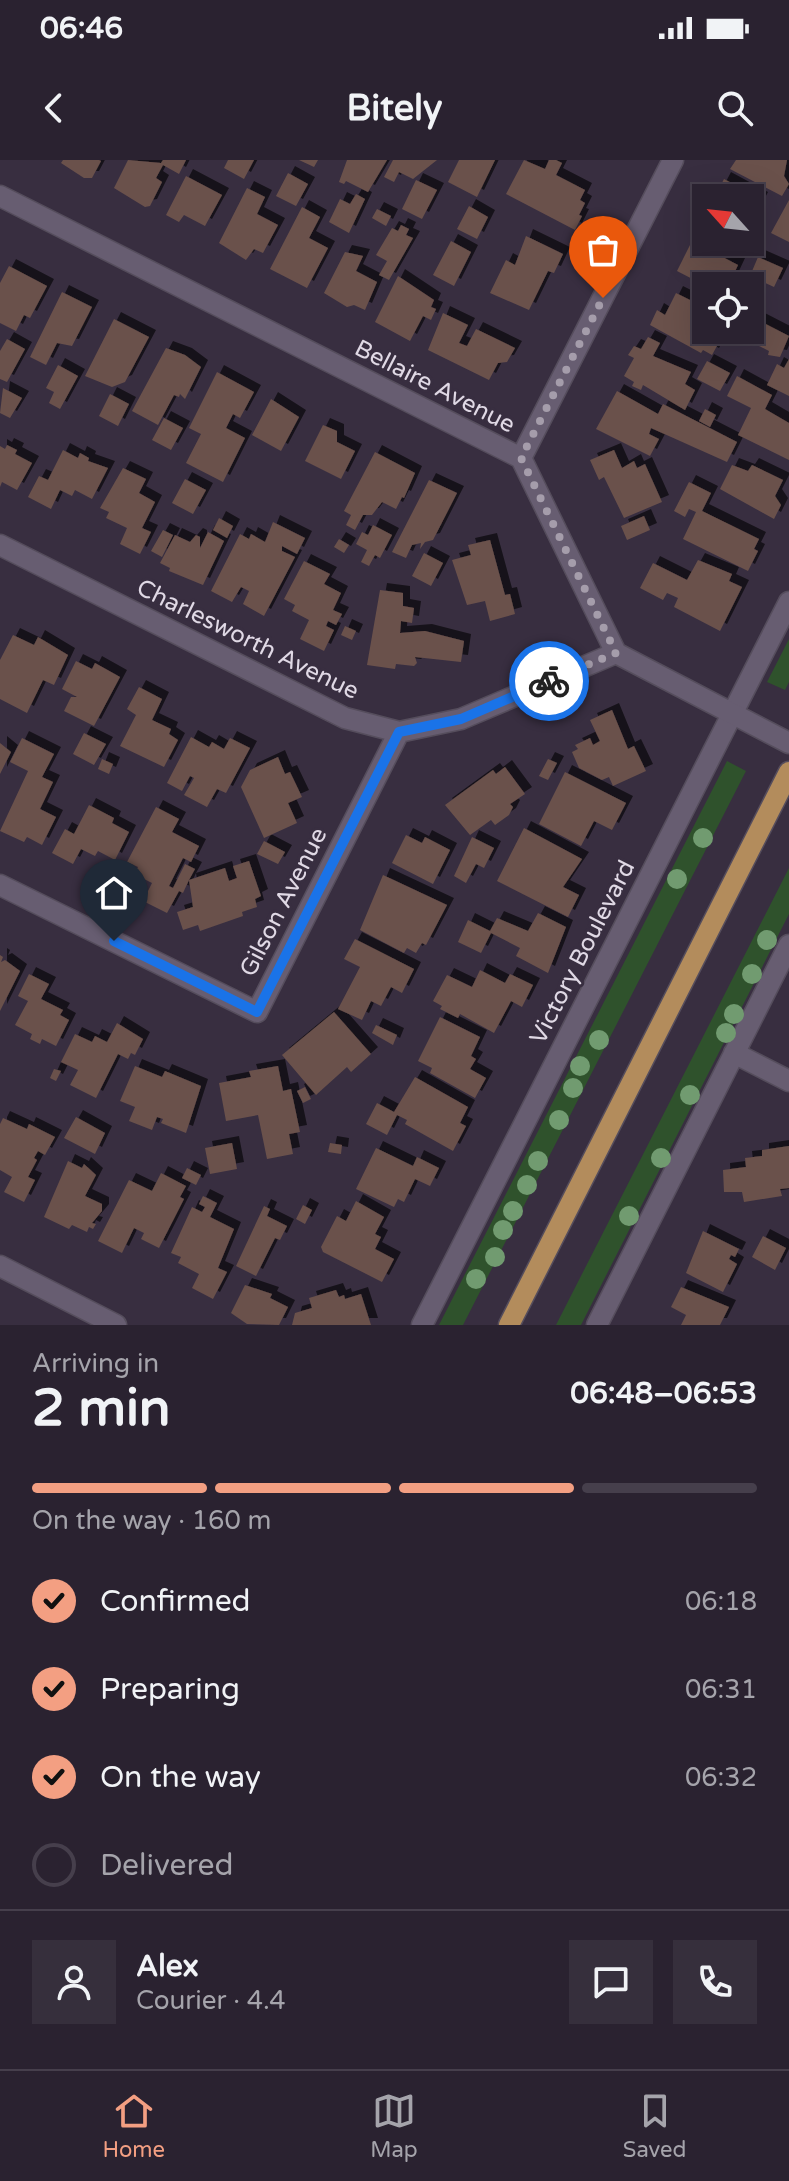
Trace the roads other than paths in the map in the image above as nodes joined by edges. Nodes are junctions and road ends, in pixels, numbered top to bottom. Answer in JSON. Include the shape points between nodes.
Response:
{"nodes":[{"id":1,"x":669,"y":162,"type":"edge"},
{"id":2,"x":0,"y":196,"type":"edge"},
{"id":3,"x":521,"y":458,"type":"junction"},
{"id":4,"x":0,"y":545,"type":"edge"},
{"id":5,"x":789,"y":602,"type":"edge"},
{"id":6,"x":616,"y":653,"type":"junction"},
{"id":7,"x":731,"y":715,"type":"junction"},
{"id":8,"x":399,"y":732,"type":"junction"},
{"id":9,"x":789,"y":743,"type":"edge"},
{"id":10,"x":789,"y":772,"type":"edge"},
{"id":11,"x":0,"y":885,"type":"edge"},
{"id":12,"x":789,"y":945,"type":"edge"},
{"id":13,"x":734,"y":1053,"type":"junction"},
{"id":14,"x":789,"y":1081,"type":"edge"},
{"id":15,"x":0,"y":1266,"type":"edge"},
{"id":16,"x":116,"y":1325,"type":"edge"},
{"id":17,"x":422,"y":1325,"type":"edge"},
{"id":18,"x":509,"y":1325,"type":"edge"},
{"id":19,"x":597,"y":1325,"type":"edge"}],
"edges":[{"from":1,"to":3,"type":"street"},
{"from":2,"to":3,"type":"street","name":"Bellaire Avenue"},
{"from":3,"to":6,"type":"street","name":"Bellaire Avenue"},
{"from":4,"to":8,"type":"street","name":"Charlesworth Avenue","via":[[345,718]]},
{"from":5,"to":7,"type":"street","name":"Victory Boulevard"},
{"from":6,"to":7,"type":"street"},
{"from":6,"to":8,"type":"street","name":"Charlesworth Avenue","via":[[461,719]]},
{"from":7,"to":9,"type":"street"},
{"from":7,"to":17,"type":"street","name":"Victory Boulevard"},
{"from":8,"to":11,"type":"street","name":"Gilson Avenue","via":[[257,1012]]},
{"from":10,"to":18,"type":"main road"},
{"from":12,"to":13,"type":"street"},
{"from":13,"to":14,"type":"street"},
{"from":13,"to":19,"type":"street"},
{"from":15,"to":16,"type":"street"}]}
